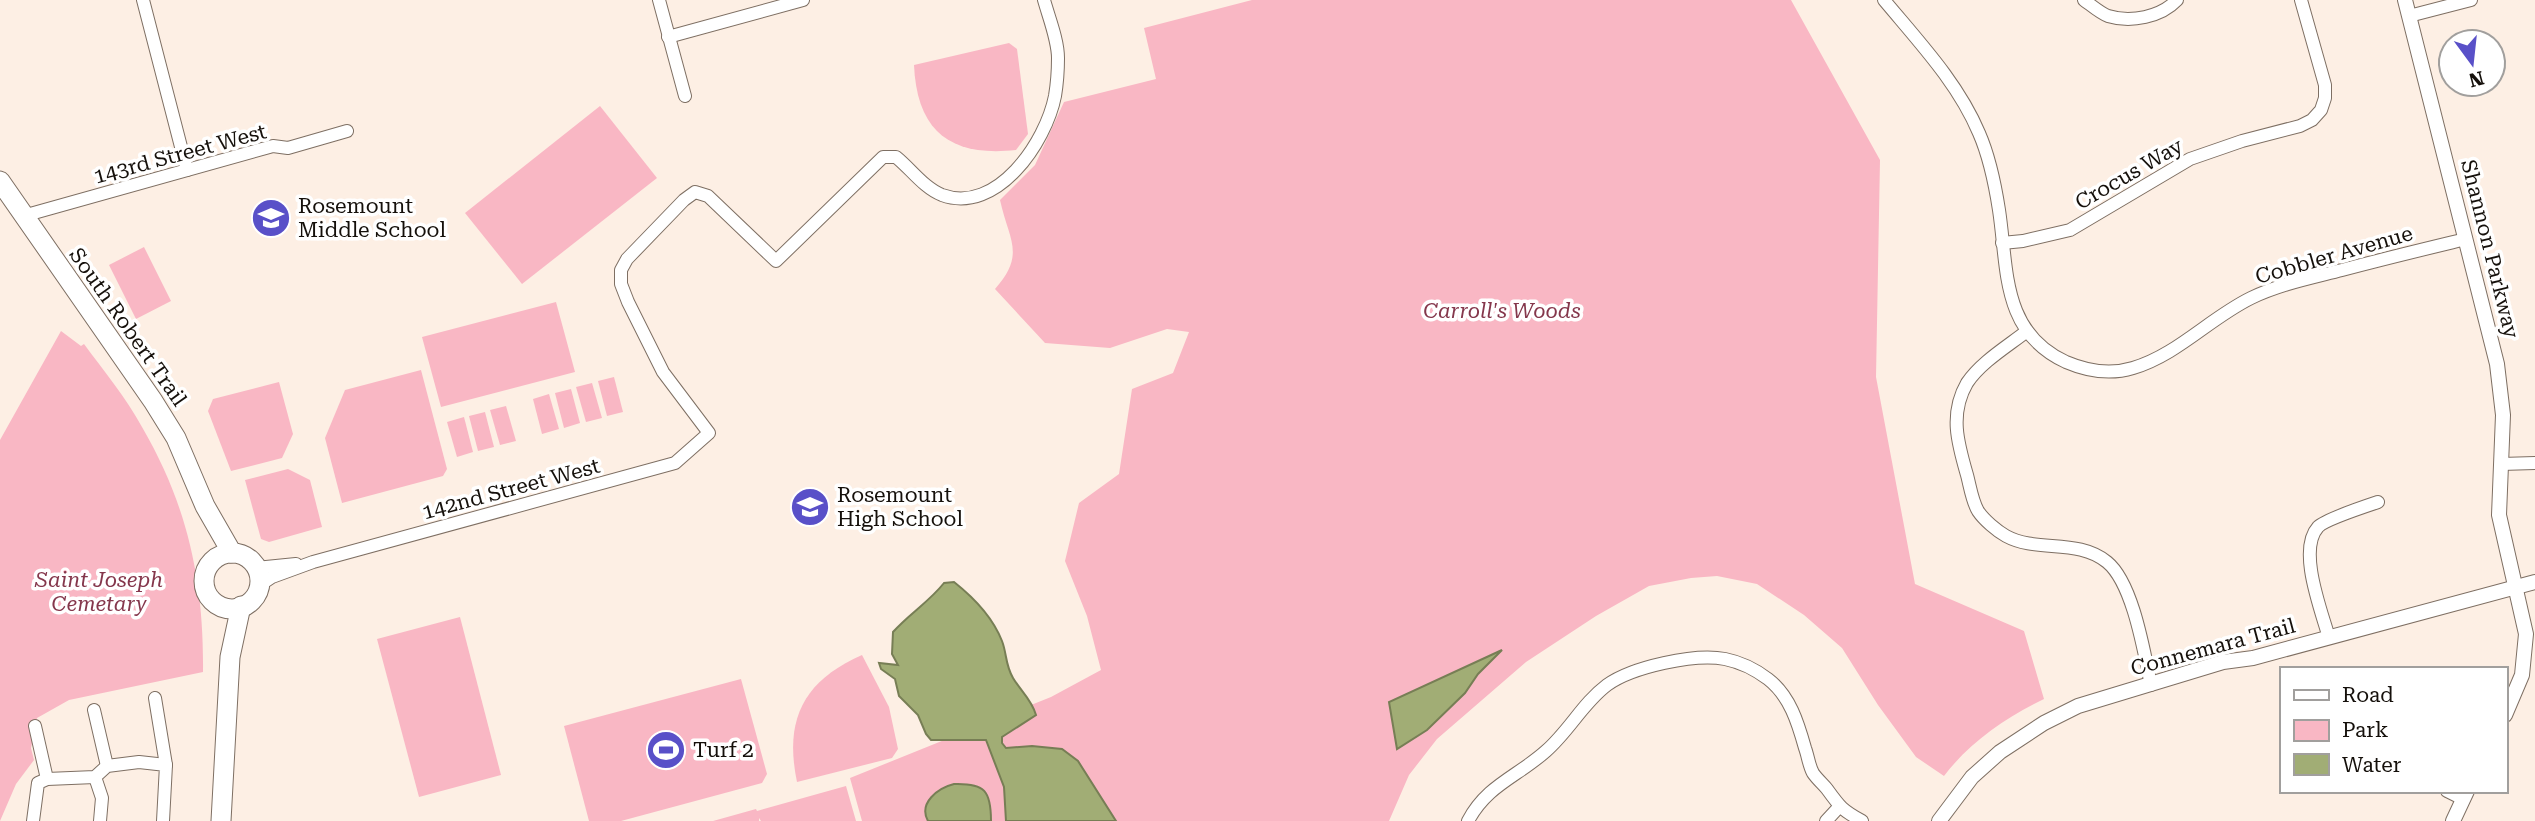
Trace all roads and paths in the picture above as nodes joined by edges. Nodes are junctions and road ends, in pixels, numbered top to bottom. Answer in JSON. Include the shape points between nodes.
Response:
{"nodes":[{"id":1,"x":143,"y":0,"type":"edge"},
{"id":2,"x":659,"y":0,"type":"edge"},
{"id":3,"x":803,"y":0,"type":"edge"},
{"id":4,"x":1044,"y":0,"type":"edge"},
{"id":5,"x":1884,"y":0,"type":"edge"},
{"id":6,"x":2084,"y":0,"type":"edge"},
{"id":7,"x":2178,"y":0,"type":"edge"},
{"id":8,"x":2301,"y":0,"type":"edge"},
{"id":9,"x":2405,"y":0,"type":"edge"},
{"id":10,"x":2471,"y":0,"type":"edge"},
{"id":11,"x":2409,"y":16,"type":"junction"},
{"id":12,"x":668,"y":37,"type":"junction"},
{"id":13,"x":685,"y":96,"type":"dead end"},
{"id":14,"x":347,"y":131,"type":"dead end"},
{"id":15,"x":187,"y":170,"type":"junction"},
{"id":16,"x":0,"y":181,"type":"edge"},
{"id":17,"x":23,"y":216,"type":"junction"},
{"id":18,"x":2466,"y":239,"type":"junction"},
{"id":19,"x":2003,"y":243,"type":"junction"},
{"id":20,"x":2027,"y":331,"type":"junction"},
{"id":21,"x":2535,"y":463,"type":"edge"},
{"id":22,"x":2501,"y":464,"type":"junction"},
{"id":23,"x":2378,"y":502,"type":"dead end"},
{"id":24,"x":223,"y":557,"type":"junction"},
{"id":25,"x":258,"y":577,"type":"junction"},
{"id":26,"x":2535,"y":582,"type":"edge"},
{"id":27,"x":2517,"y":588,"type":"junction"},
{"id":28,"x":219,"y":606,"type":"junction"},
{"id":29,"x":242,"y":606,"type":"junction"},
{"id":30,"x":2329,"y":638,"type":"junction"},
{"id":31,"x":230,"y":657,"type":"junction"},
{"id":32,"x":2151,"y":685,"type":"junction"},
{"id":33,"x":155,"y":698,"type":"dead end"},
{"id":34,"x":94,"y":710,"type":"dead end"},
{"id":35,"x":2507,"y":710,"type":"edge"},
{"id":36,"x":35,"y":726,"type":"dead end"},
{"id":37,"x":166,"y":765,"type":"junction"},
{"id":38,"x":107,"y":766,"type":"junction"},
{"id":39,"x":95,"y":777,"type":"junction"},
{"id":40,"x":47,"y":779,"type":"junction"},
{"id":41,"x":2465,"y":795,"type":"edge"},
{"id":42,"x":1839,"y":807,"type":"junction"},
{"id":43,"x":33,"y":821,"type":"edge"},
{"id":44,"x":100,"y":821,"type":"edge"},
{"id":45,"x":163,"y":821,"type":"edge"},
{"id":46,"x":221,"y":821,"type":"edge"},
{"id":47,"x":1468,"y":821,"type":"edge"},
{"id":48,"x":1826,"y":821,"type":"edge"},
{"id":49,"x":1862,"y":821,"type":"edge"},
{"id":50,"x":1939,"y":821,"type":"edge"},
{"id":51,"x":2453,"y":821,"type":"edge"}],
"edges":[{"from":1,"to":15,"type":"street"},
{"from":2,"to":12,"type":"street"},
{"from":3,"to":12,"type":"street"},
{"from":4,"to":25,"type":"street","name":"142nd Street West","via":[[1058,55],[1055,97],[1027,156],[993,190],[969,198],[942,195],[896,157],[883,157],[776,261],[708,196],[695,192],[627,259],[621,284],[628,302],[663,372],[709,433],[676,463],[272,577]]},
{"from":5,"to":19,"type":"street","name":"Cobbler Avenue","via":[[1943,72],[1979,133],[1992,170]]},
{"from":6,"to":7,"type":"street","via":[[2107,16],[2140,19]]},
{"from":8,"to":19,"type":"street","name":"Crocus Way","via":[[2325,85],[2321,110],[2312,120],[2190,159],[2070,230]]},
{"from":9,"to":11,"type":"street","name":"Shannon Parkway"},
{"from":10,"to":11,"type":"street"},
{"from":11,"to":18,"type":"street","name":"Shannon Parkway"},
{"from":12,"to":13,"type":"street"},
{"from":14,"to":15,"type":"street","name":"143rd Street West"},
{"from":15,"to":17,"type":"street","name":"143rd Street West"},
{"from":16,"to":17,"type":"main road","name":"South Robert Trail"},
{"from":17,"to":24,"type":"main road","name":"South Robert Trail","via":[[176,438]]},
{"from":18,"to":20,"type":"street","name":"Cobbler Avenue","via":[[2269,290],[2233,308],[2160,358],[2130,369],[2101,371],[2073,365],[2048,352]]},
{"from":18,"to":22,"type":"street","name":"Shannon Parkway","via":[[2497,364],[2504,415]]},
{"from":19,"to":20,"type":"street","name":"Cobbler Avenue","via":[[2011,302]]},
{"from":20,"to":32,"type":"street","via":[[1977,371],[1960,399],[1956,432],[1978,511],[2004,535],[2018,541],[2075,547],[2106,561],[2125,584]]},
{"from":21,"to":22,"type":"street"},
{"from":22,"to":27,"type":"street","name":"Shannon Parkway","via":[[2499,515]]},
{"from":23,"to":30,"type":"street","via":[[2318,526],[2311,540],[2309,564]]},
{"from":24,"to":25,"type":"main road","via":[[246,557]]},
{"from":24,"to":28,"type":"main road","via":[[205,573],[207,594]]},
{"from":25,"to":29,"type":"main road","via":[[254,599]]},
{"from":26,"to":27,"type":"street","name":"Connemara Trail"},
{"from":27,"to":30,"type":"street","name":"Connemara Trail"},
{"from":27,"to":35,"type":"street","name":"Shannon Parkway","via":[[2526,634],[2522,674]]},
{"from":28,"to":29,"type":"main road"},
{"from":28,"to":31,"type":"main road"},
{"from":29,"to":31,"type":"main road"},
{"from":30,"to":32,"type":"street","name":"Connemara Trail","via":[[2224,662]]},
{"from":31,"to":46,"type":"main road"},
{"from":32,"to":50,"type":"street","name":"Connemara Trail","via":[[2078,706],[2021,737],[1972,777]]},
{"from":33,"to":37,"type":"street"},
{"from":34,"to":38,"type":"street"},
{"from":36,"to":40,"type":"street"},
{"from":37,"to":38,"type":"street"},
{"from":37,"to":45,"type":"street"},
{"from":38,"to":39,"type":"street"},
{"from":39,"to":40,"type":"street"},
{"from":39,"to":44,"type":"street","via":[[102,798]]},
{"from":40,"to":43,"type":"street","via":[[38,783]]},
{"from":41,"to":51,"type":"street"},
{"from":42,"to":47,"type":"street","via":[[1812,773],[1797,719],[1769,680],[1723,658],[1692,659],[1642,670],[1609,684],[1547,751],[1490,790]]},
{"from":42,"to":48,"type":"street"},
{"from":42,"to":49,"type":"street"}]}
